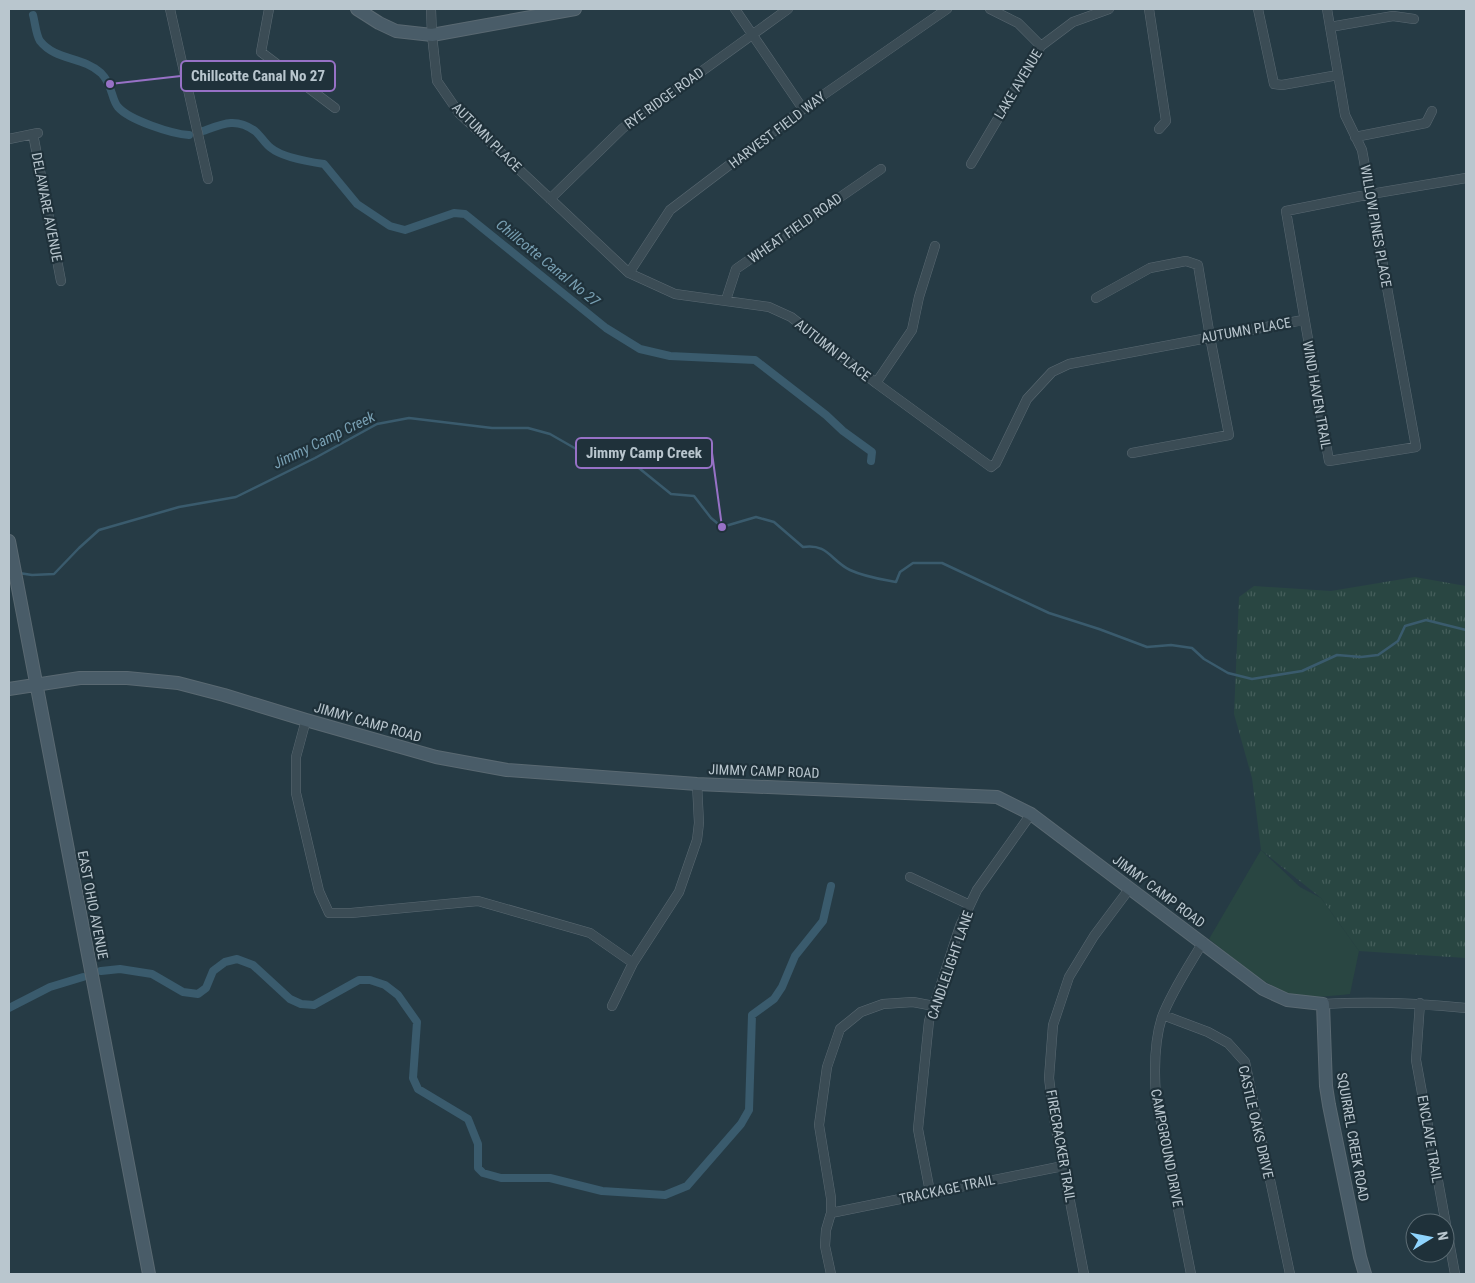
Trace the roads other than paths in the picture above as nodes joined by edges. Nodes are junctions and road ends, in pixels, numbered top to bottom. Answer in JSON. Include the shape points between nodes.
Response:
{"nodes":[{"id":1,"x":170,"y":9,"type":"edge"},
{"id":2,"x":269,"y":9,"type":"edge"},
{"id":3,"x":357,"y":9,"type":"edge"},
{"id":4,"x":431,"y":9,"type":"edge"},
{"id":5,"x":575,"y":9,"type":"edge"},
{"id":6,"x":734,"y":9,"type":"edge"},
{"id":7,"x":788,"y":9,"type":"edge"},
{"id":8,"x":947,"y":9,"type":"edge"},
{"id":9,"x":990,"y":9,"type":"edge"},
{"id":10,"x":1109,"y":9,"type":"edge"},
{"id":11,"x":1149,"y":9,"type":"edge"},
{"id":12,"x":1258,"y":9,"type":"edge"},
{"id":13,"x":1327,"y":9,"type":"edge"},
{"id":14,"x":1414,"y":19,"type":"dead end"},
{"id":15,"x":1330,"y":27,"type":"junction"},
{"id":16,"x":753,"y":34,"type":"junction"},
{"id":17,"x":432,"y":35,"type":"junction"},
{"id":18,"x":1041,"y":46,"type":"junction"},
{"id":19,"x":1338,"y":75,"type":"junction"},
{"id":20,"x":335,"y":108,"type":"dead end"},
{"id":21,"x":803,"y":109,"type":"junction"},
{"id":22,"x":1432,"y":111,"type":"dead end"},
{"id":23,"x":1159,"y":129,"type":"dead end"},
{"id":24,"x":1356,"y":136,"type":"junction"},
{"id":25,"x":9,"y":138,"type":"edge"},
{"id":26,"x":971,"y":164,"type":"dead end"},
{"id":27,"x":880,"y":169,"type":"dead end"},
{"id":28,"x":1466,"y":178,"type":"edge"},
{"id":29,"x":208,"y":179,"type":"dead end"},
{"id":30,"x":1371,"y":194,"type":"junction"},
{"id":31,"x":550,"y":199,"type":"junction"},
{"id":32,"x":935,"y":246,"type":"dead end"},
{"id":33,"x":629,"y":273,"type":"junction"},
{"id":34,"x":61,"y":281,"type":"dead end"},
{"id":35,"x":1096,"y":298,"type":"dead end"},
{"id":36,"x":726,"y":300,"type":"junction"},
{"id":37,"x":1304,"y":320,"type":"junction"},
{"id":38,"x":1210,"y":337,"type":"junction"},
{"id":39,"x":876,"y":383,"type":"junction"},
{"id":40,"x":1132,"y":453,"type":"dead end"},
{"id":41,"x":1330,"y":462,"type":"joint"},
{"id":42,"x":9,"y":541,"type":"edge"},
{"id":43,"x":37,"y":684,"type":"junction"},
{"id":44,"x":9,"y":689,"type":"edge"},
{"id":45,"x":306,"y":720,"type":"junction"},
{"id":46,"x":697,"y":784,"type":"junction"},
{"id":47,"x":1031,"y":814,"type":"junction"},
{"id":48,"x":910,"y":878,"type":"dead end"},
{"id":49,"x":1130,"y":888,"type":"junction"},
{"id":50,"x":970,"y":905,"type":"junction"},
{"id":51,"x":1203,"y":942,"type":"junction"},
{"id":52,"x":634,"y":963,"type":"junction"},
{"id":53,"x":1420,"y":1003,"type":"junction"},
{"id":54,"x":1323,"y":1004,"type":"junction"},
{"id":55,"x":612,"y":1006,"type":"dead end"},
{"id":56,"x":934,"y":1006,"type":"junction"},
{"id":57,"x":1466,"y":1008,"type":"edge"},
{"id":58,"x":1163,"y":1015,"type":"junction"},
{"id":59,"x":1064,"y":1166,"type":"junction"},
{"id":60,"x":930,"y":1192,"type":"junction"},
{"id":61,"x":830,"y":1213,"type":"junction"},
{"id":62,"x":149,"y":1274,"type":"edge"},
{"id":63,"x":831,"y":1274,"type":"edge"},
{"id":64,"x":1084,"y":1274,"type":"edge"},
{"id":65,"x":1192,"y":1274,"type":"edge"},
{"id":66,"x":1290,"y":1274,"type":"edge"},
{"id":67,"x":1365,"y":1274,"type":"edge"},
{"id":68,"x":1455,"y":1274,"type":"edge"}],
"edges":[{"from":1,"to":29,"type":"street"},
{"from":2,"to":20,"type":"street","via":[[261,52]]},
{"from":3,"to":17,"type":"street","via":[[396,31]]},
{"from":4,"to":17,"type":"street","name":"AUTUMN PLACE"},
{"from":5,"to":17,"type":"street"},
{"from":6,"to":16,"type":"street"},
{"from":7,"to":16,"type":"street","name":"RYE RIDGE ROAD"},
{"from":8,"to":21,"type":"street","name":"HARVEST FIELD WAY"},
{"from":9,"to":18,"type":"street","via":[[1018,23]]},
{"from":10,"to":18,"type":"street","name":"LAKE AVENUE","via":[[1072,22]]},
{"from":11,"to":23,"type":"street","via":[[1166,121]]},
{"from":12,"to":19,"type":"street","via":[[1274,84]]},
{"from":13,"to":15,"type":"street","name":"WILLOW PINES PLACE"},
{"from":14,"to":15,"type":"street","via":[[1393,16]]},
{"from":15,"to":19,"type":"street","name":"WILLOW PINES PLACE"},
{"from":16,"to":21,"type":"street"},
{"from":16,"to":31,"type":"street","name":"RYE RIDGE ROAD","via":[[623,128]]},
{"from":17,"to":31,"type":"street","name":"AUTUMN PLACE","via":[[437,81],[459,113]]},
{"from":18,"to":26,"type":"street","name":"LAKE AVENUE"},
{"from":19,"to":24,"type":"street","name":"WILLOW PINES PLACE","via":[[1345,116]]},
{"from":21,"to":33,"type":"street","name":"HARVEST FIELD WAY","via":[[670,210]]},
{"from":22,"to":24,"type":"street","via":[[1426,122]]},
{"from":24,"to":30,"type":"street","name":"WILLOW PINES PLACE"},
{"from":25,"to":34,"type":"street","name":"DELAWARE AVENUE","via":[[36,134]]},
{"from":27,"to":36,"type":"street","name":"WHEAT FIELD ROAD","via":[[736,268]]},
{"from":28,"to":30,"type":"street"},
{"from":30,"to":37,"type":"street","name":"WIND HAVEN TRAIL","via":[[1286,211]]},
{"from":30,"to":41,"type":"street","name":"WILLOW PINES PLACE","via":[[1416,447]]},
{"from":31,"to":33,"type":"street","name":"AUTUMN PLACE"},
{"from":32,"to":39,"type":"street","via":[[912,330]]},
{"from":33,"to":36,"type":"street","name":"AUTUMN PLACE","via":[[675,294]]},
{"from":35,"to":38,"type":"street","via":[[1150,268],[1186,261],[1198,265]]},
{"from":36,"to":39,"type":"street","name":"AUTUMN PLACE","via":[[769,307],[791,317]]},
{"from":37,"to":38,"type":"street","name":"AUTUMN PLACE"},
{"from":37,"to":41,"type":"street","name":"WIND HAVEN TRAIL"},
{"from":38,"to":39,"type":"street","name":"AUTUMN PLACE","via":[[1069,364],[1052,372],[1027,399],[996,463],[991,467]]},
{"from":38,"to":40,"type":"street","via":[[1229,435]]},
{"from":42,"to":43,"type":"street","name":"EAST OHIO AVENUE"},
{"from":43,"to":44,"type":"street","name":"JIMMY CAMP ROAD"},
{"from":43,"to":45,"type":"street","name":"JIMMY CAMP ROAD","via":[[80,678],[178,683]]},
{"from":43,"to":62,"type":"street","name":"EAST OHIO AVENUE"},
{"from":45,"to":46,"type":"street","name":"JIMMY CAMP ROAD","via":[[436,757],[507,770]]},
{"from":45,"to":52,"type":"street","via":[[296,757],[296,793],[319,891],[329,913],[478,901],[590,933]]},
{"from":46,"to":47,"type":"street","name":"JIMMY CAMP ROAD","via":[[997,797]]},
{"from":46,"to":52,"type":"street","via":[[697,840],[679,892]]},
{"from":47,"to":49,"type":"street","name":"JIMMY CAMP ROAD"},
{"from":47,"to":50,"type":"street","name":"CANDLELIGHT LANE"},
{"from":48,"to":50,"type":"street"},
{"from":49,"to":51,"type":"street","name":"JIMMY CAMP ROAD"},
{"from":49,"to":59,"type":"street","name":"FIRECRACKER TRAIL","via":[[1094,936],[1069,977],[1053,1025],[1049,1078]]},
{"from":50,"to":56,"type":"street","name":"CANDLELIGHT LANE"},
{"from":51,"to":54,"type":"street","name":"JIMMY CAMP ROAD","via":[[1263,989],[1287,1000]]},
{"from":51,"to":58,"type":"street","name":"CAMPGROUND DRIVE"},
{"from":52,"to":55,"type":"street"},
{"from":53,"to":54,"type":"street","name":"JIMMY CAMP ROAD"},
{"from":53,"to":57,"type":"street","name":"JIMMY CAMP ROAD"},
{"from":53,"to":68,"type":"street","name":"ENCLAVE TRAIL","via":[[1416,1060]]},
{"from":54,"to":67,"type":"street","name":"SQUIRREL CREEK ROAD","via":[[1328,1105]]},
{"from":56,"to":60,"type":"street","name":"CANDLELIGHT LANE","via":[[929,1021],[918,1129]]},
{"from":56,"to":61,"type":"street","via":[[913,1002],[883,1004],[861,1012],[840,1029],[827,1067],[819,1125],[831,1198]]},
{"from":58,"to":65,"type":"street","name":"CAMPGROUND DRIVE","via":[[1154,1066],[1156,1097]]},
{"from":58,"to":66,"type":"street","name":"CASTLE OAKS DRIVE","via":[[1228,1043],[1245,1062]]},
{"from":59,"to":60,"type":"street","name":"TRACKAGE TRAIL"},
{"from":59,"to":64,"type":"street","name":"FIRECRACKER TRAIL"},
{"from":60,"to":61,"type":"street","name":"TRACKAGE TRAIL"},
{"from":61,"to":63,"type":"street","via":[[825,1246]]}]}
